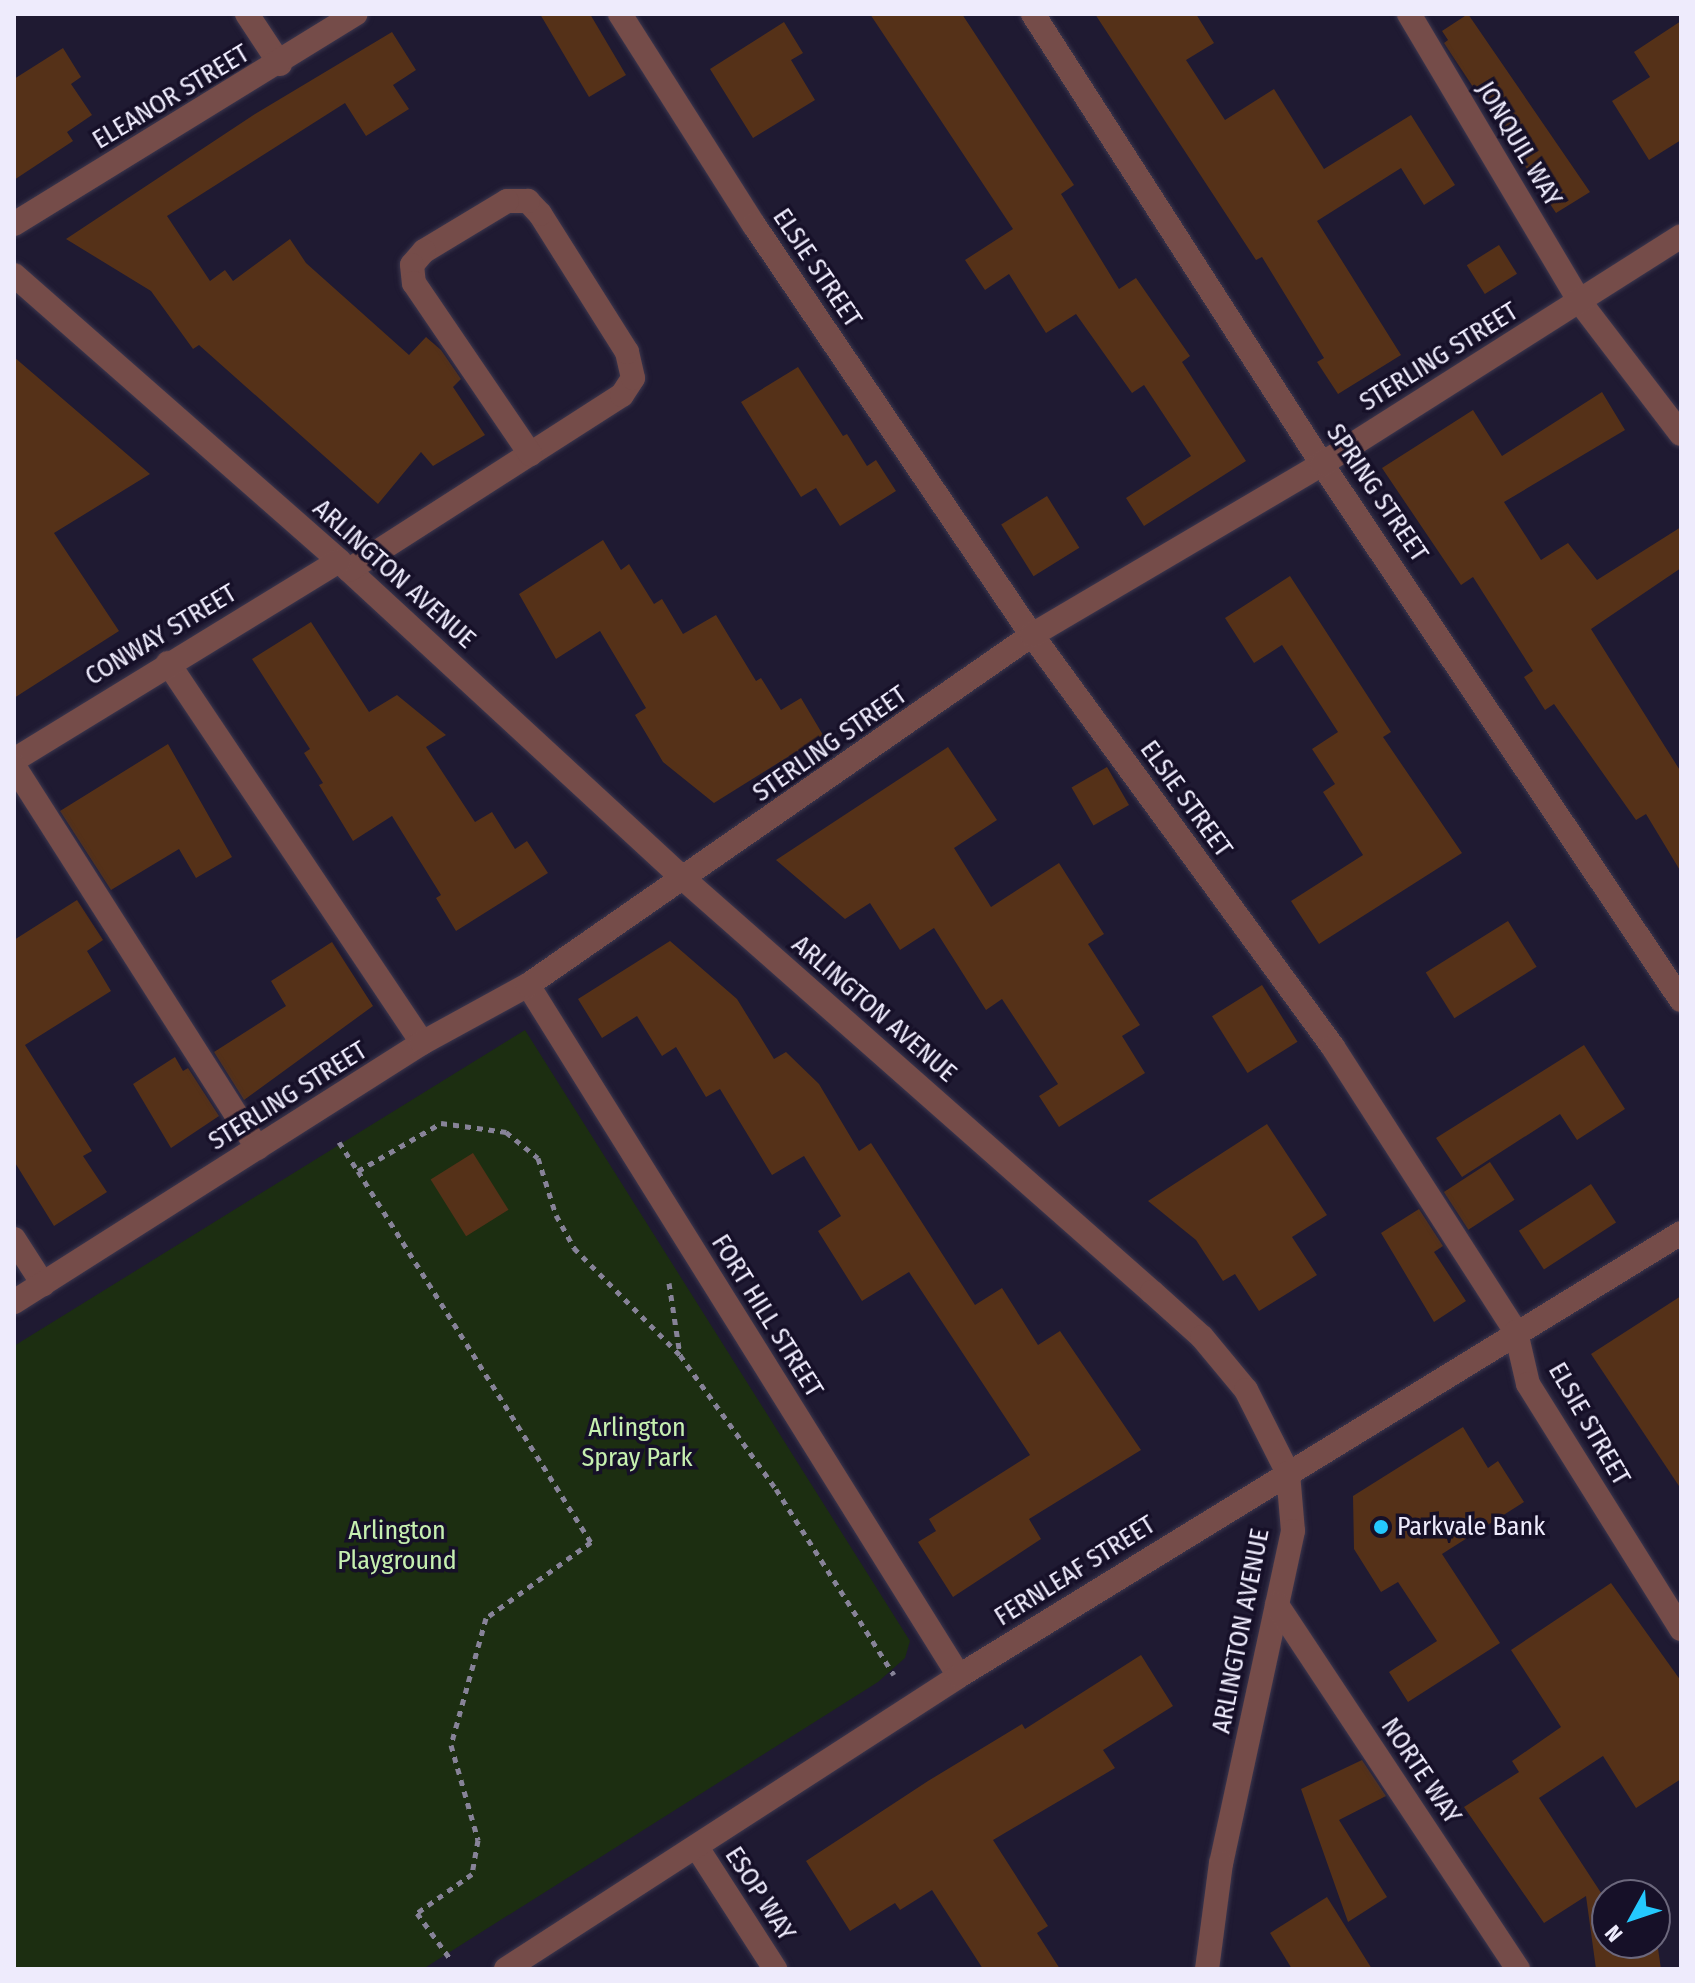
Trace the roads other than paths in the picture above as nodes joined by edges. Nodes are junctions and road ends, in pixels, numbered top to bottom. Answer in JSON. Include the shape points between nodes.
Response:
{"nodes":[{"id":1,"x":247,"y":14,"type":"edge"},
{"id":2,"x":356,"y":14,"type":"edge"},
{"id":3,"x":620,"y":14,"type":"edge"},
{"id":4,"x":1033,"y":14,"type":"edge"},
{"id":5,"x":1409,"y":14,"type":"edge"},
{"id":6,"x":280,"y":64,"type":"junction"},
{"id":7,"x":14,"y":224,"type":"edge"},
{"id":8,"x":1681,"y":236,"type":"edge"},
{"id":9,"x":14,"y":275,"type":"edge"},
{"id":10,"x":1580,"y":302,"type":"junction"},
{"id":11,"x":1681,"y":434,"type":"edge"},
{"id":12,"x":530,"y":454,"type":"junction"},
{"id":13,"x":1322,"y":464,"type":"junction"},
{"id":14,"x":344,"y":566,"type":"junction"},
{"id":15,"x":1032,"y":635,"type":"junction"},
{"id":16,"x":168,"y":663,"type":"junction"},
{"id":17,"x":14,"y":763,"type":"edge"},
{"id":18,"x":685,"y":880,"type":"junction"},
{"id":19,"x":528,"y":985,"type":"junction"},
{"id":20,"x":1681,"y":1000,"type":"edge"},
{"id":21,"x":422,"y":1043,"type":"junction"},
{"id":22,"x":257,"y":1148,"type":"junction"},
{"id":23,"x":1681,"y":1233,"type":"edge"},
{"id":24,"x":14,"y":1239,"type":"edge"},
{"id":25,"x":43,"y":1284,"type":"junction"},
{"id":26,"x":14,"y":1302,"type":"edge"},
{"id":27,"x":1516,"y":1332,"type":"junction"},
{"id":28,"x":1288,"y":1473,"type":"junction"},
{"id":29,"x":1277,"y":1605,"type":"junction"},
{"id":30,"x":1681,"y":1629,"type":"edge"},
{"id":31,"x":959,"y":1676,"type":"junction"},
{"id":32,"x":698,"y":1849,"type":"junction"},
{"id":33,"x":506,"y":1969,"type":"edge"},
{"id":34,"x":775,"y":1969,"type":"edge"},
{"id":35,"x":1207,"y":1969,"type":"edge"},
{"id":36,"x":1518,"y":1969,"type":"edge"}],
"edges":[{"from":1,"to":6,"type":"street"},
{"from":2,"to":6,"type":"street","name":"ELEANOR STREET"},
{"from":3,"to":15,"type":"street","name":"ELSIE STREET","via":[[754,225]]},
{"from":4,"to":13,"type":"street","name":"SPRING STREET"},
{"from":5,"to":10,"type":"street","name":"JONQUIL WAY"},
{"from":6,"to":7,"type":"street","name":"ELEANOR STREET"},
{"from":8,"to":10,"type":"street","name":"STERLING STREET"},
{"from":9,"to":14,"type":"street","name":"ARLINGTON AVENUE"},
{"from":10,"to":11,"type":"street","name":"JONQUIL WAY"},
{"from":10,"to":13,"type":"street","name":"STERLING STREET"},
{"from":12,"to":12,"type":"street","name":"CONWAY STREET","via":[[622,395],[633,378],[627,352],[540,214],[528,201],[507,201],[424,251],[412,265],[414,283]]},
{"from":12,"to":14,"type":"street","name":"CONWAY STREET"},
{"from":13,"to":15,"type":"street","name":"STERLING STREET"},
{"from":13,"to":20,"type":"street","name":"SPRING STREET"},
{"from":14,"to":16,"type":"street","name":"CONWAY STREET"},
{"from":14,"to":18,"type":"street","name":"ARLINGTON AVENUE"},
{"from":15,"to":18,"type":"street","name":"STERLING STREET"},
{"from":15,"to":27,"type":"street","name":"ELSIE STREET","via":[[1333,1047]]},
{"from":16,"to":17,"type":"street","name":"CONWAY STREET"},
{"from":16,"to":21,"type":"street"},
{"from":17,"to":22,"type":"street"},
{"from":18,"to":19,"type":"street","name":"STERLING STREET"},
{"from":18,"to":28,"type":"street","name":"ARLINGTON AVENUE","via":[[1202,1337],[1246,1390]]},
{"from":19,"to":21,"type":"street","name":"STERLING STREET"},
{"from":19,"to":31,"type":"street","name":"FORT HILL STREET"},
{"from":21,"to":22,"type":"street","name":"STERLING STREET"},
{"from":22,"to":25,"type":"street","name":"STERLING STREET"},
{"from":23,"to":27,"type":"street","name":"FERNLEAF STREET"},
{"from":24,"to":25,"type":"street"},
{"from":25,"to":26,"type":"street","name":"STERLING STREET"},
{"from":27,"to":28,"type":"street","name":"FERNLEAF STREET"},
{"from":27,"to":30,"type":"street","name":"ELSIE STREET","via":[[1528,1384]]},
{"from":28,"to":29,"type":"street","name":"ARLINGTON AVENUE","via":[[1293,1531]]},
{"from":28,"to":31,"type":"street","name":"FERNLEAF STREET"},
{"from":29,"to":35,"type":"street","name":"ARLINGTON AVENUE","via":[[1221,1863]]},
{"from":29,"to":36,"type":"street","name":"NORTE WAY"},
{"from":31,"to":32,"type":"street","name":"FERNLEAF STREET"},
{"from":32,"to":33,"type":"street","name":"FERNLEAF STREET"},
{"from":32,"to":34,"type":"street","name":"ESOP WAY"}]}
